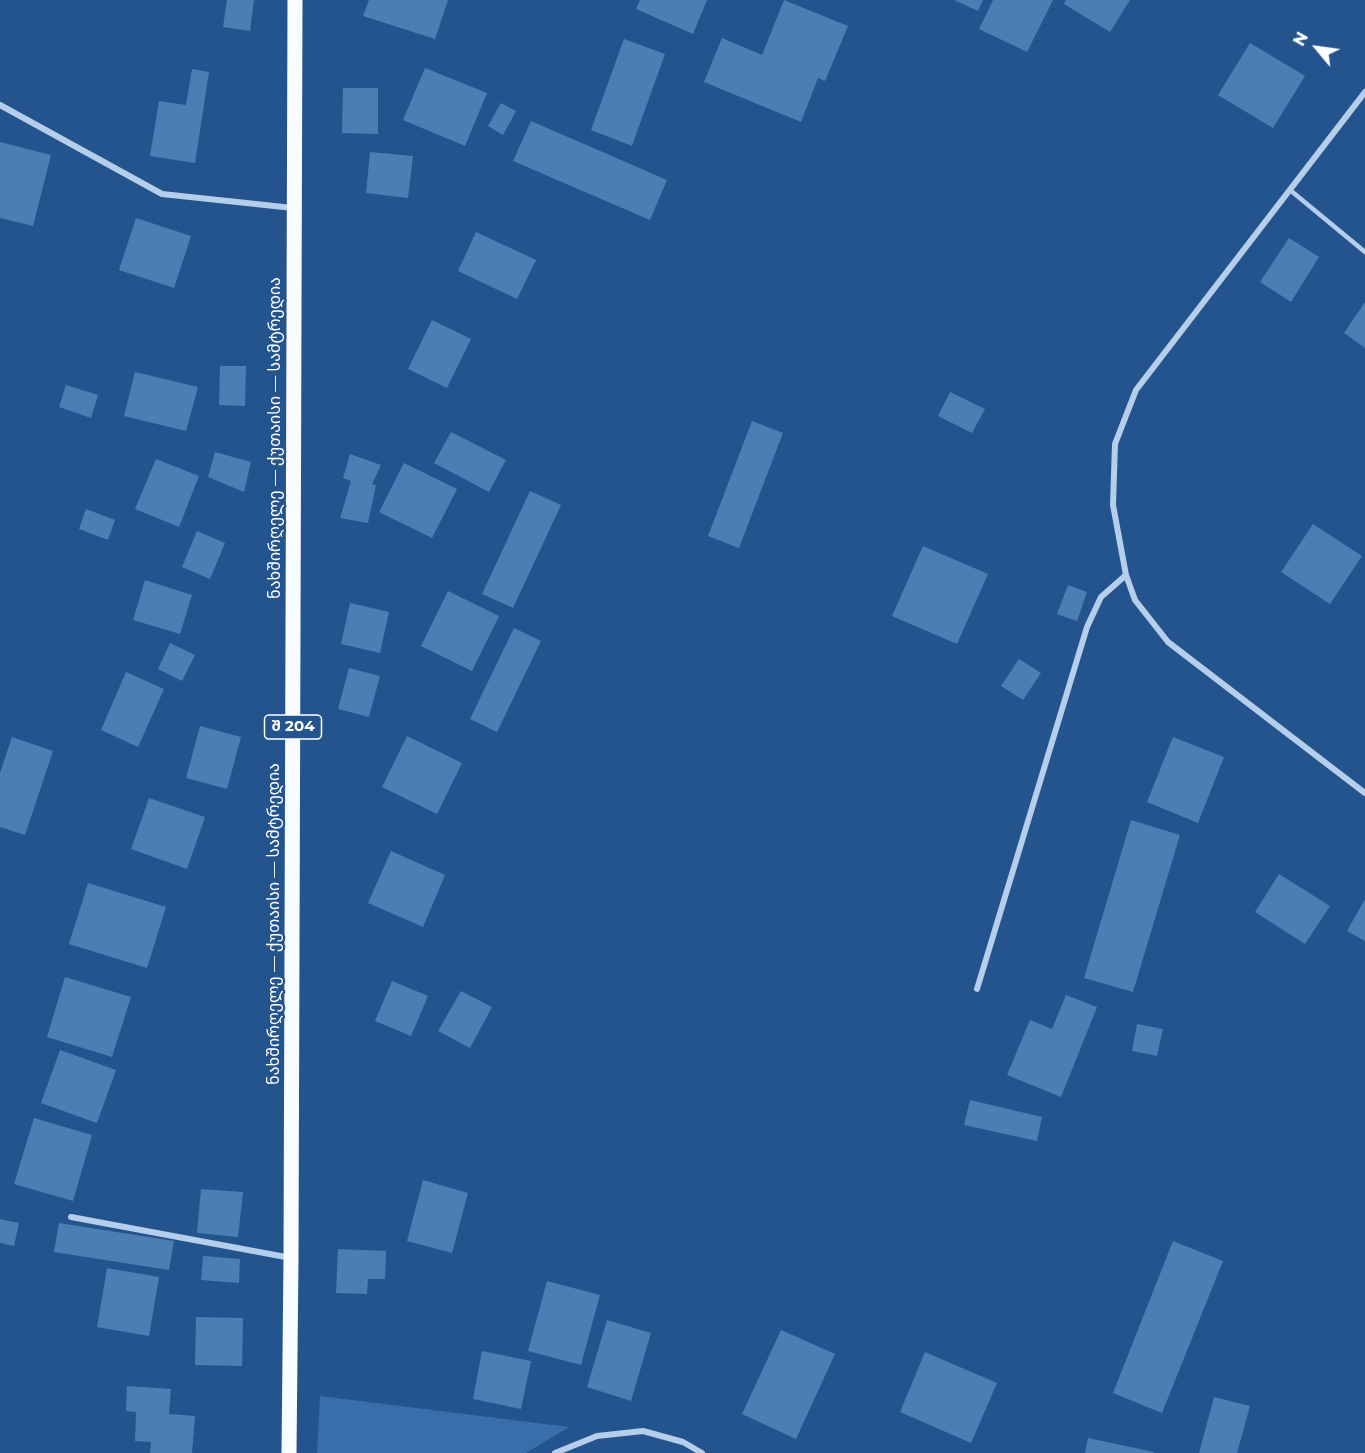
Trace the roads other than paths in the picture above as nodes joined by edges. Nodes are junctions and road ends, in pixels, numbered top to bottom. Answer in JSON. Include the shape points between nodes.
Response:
{"nodes":[{"id":1,"x":295,"y":0,"type":"edge"},
{"id":2,"x":1365,"y":92,"type":"edge"},
{"id":3,"x":0,"y":105,"type":"edge"},
{"id":4,"x":1290,"y":189,"type":"junction"},
{"id":5,"x":294,"y":208,"type":"junction"},
{"id":6,"x":1365,"y":252,"type":"edge"},
{"id":7,"x":1126,"y":575,"type":"junction"},
{"id":8,"x":1365,"y":793,"type":"edge"},
{"id":9,"x":977,"y":989,"type":"dead end"},
{"id":10,"x":71,"y":1217,"type":"dead end"},
{"id":11,"x":291,"y":1258,"type":"junction"},
{"id":12,"x":289,"y":1453,"type":"edge"},
{"id":13,"x":555,"y":1453,"type":"edge"},
{"id":14,"x":702,"y":1453,"type":"edge"}],
"edges":[{"from":1,"to":5,"type":"main road","name":"ნახშირღელე — ქუთაისი — სამტრედია","number":"შ 204"},
{"from":2,"to":4,"type":"street"},
{"from":3,"to":5,"type":"street","via":[[162,194]]},
{"from":4,"to":6,"type":"lane"},
{"from":4,"to":7,"type":"street","via":[[1136,390],[1115,444],[1113,505]]},
{"from":5,"to":11,"type":"main road","name":"ნახშირღელე — ქუთაისი — სამტრედია","number":"შ 204"},
{"from":7,"to":8,"type":"street","via":[[1135,600],[1168,642]]},
{"from":7,"to":9,"type":"street","via":[[1101,597],[1087,627]]},
{"from":10,"to":11,"type":"street"},
{"from":11,"to":12,"type":"main road","name":"ნახშირღელე — ქუთაისი — სამტრედია","number":"შ 204"},
{"from":13,"to":14,"type":"street","via":[[597,1436],[643,1431],[683,1442]]}]}
